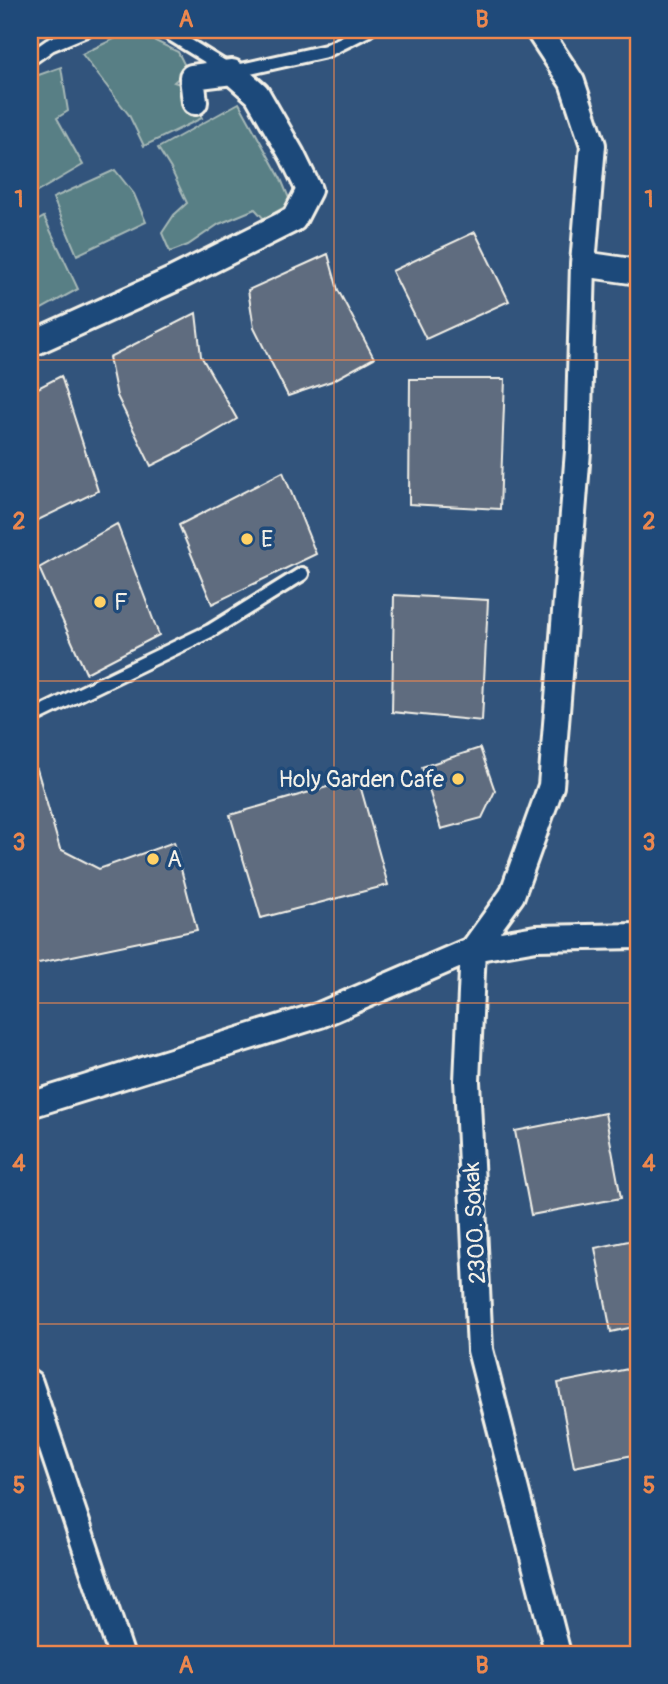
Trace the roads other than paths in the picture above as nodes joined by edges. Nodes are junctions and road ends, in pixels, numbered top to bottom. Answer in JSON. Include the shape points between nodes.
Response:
{"nodes":[{"id":1,"x":86,"y":30,"type":"edge"},
{"id":2,"x":157,"y":30,"type":"edge"},
{"id":3,"x":368,"y":30,"type":"edge"},
{"id":4,"x":538,"y":30,"type":"edge"},
{"id":5,"x":30,"y":59,"type":"edge"},
{"id":6,"x":232,"y":72,"type":"junction"},
{"id":7,"x":195,"y":102,"type":"dead end"},
{"id":8,"x":583,"y":264,"type":"junction"},
{"id":9,"x":638,"y":272,"type":"edge"},
{"id":10,"x":32,"y":342,"type":"edge"},
{"id":11,"x":302,"y":574,"type":"dead end"},
{"id":12,"x":30,"y":718,"type":"edge"},
{"id":13,"x":638,"y":936,"type":"edge"},
{"id":14,"x":473,"y":949,"type":"junction"},
{"id":15,"x":30,"y":1105,"type":"edge"},
{"id":16,"x":30,"y":1383,"type":"edge"},
{"id":17,"x":121,"y":1654,"type":"edge"},
{"id":18,"x":558,"y":1654,"type":"edge"}],
"edges":[{"from":1,"to":5,"type":"lane"},
{"from":2,"to":6,"type":"lane"},
{"from":3,"to":6,"type":"lane","via":[[326,51]]},
{"from":4,"to":8,"type":"street","via":[[572,82],[593,145]]},
{"from":6,"to":7,"type":"street","via":[[192,77]]},
{"from":6,"to":10,"type":"street","via":[[257,94],[309,190],[294,219]]},
{"from":8,"to":9,"type":"street"},
{"from":8,"to":14,"type":"street","via":[[578,451],[551,786],[512,895]]},
{"from":11,"to":12,"type":"lane","via":[[210,631]]},
{"from":13,"to":14,"type":"street","via":[[536,938]]},
{"from":14,"to":15,"type":"street","via":[[320,1015]]},
{"from":14,"to":18,"type":"street","name":"2300. Sokak","via":[[467,1081],[480,1350]]},
{"from":16,"to":17,"type":"street"}]}
